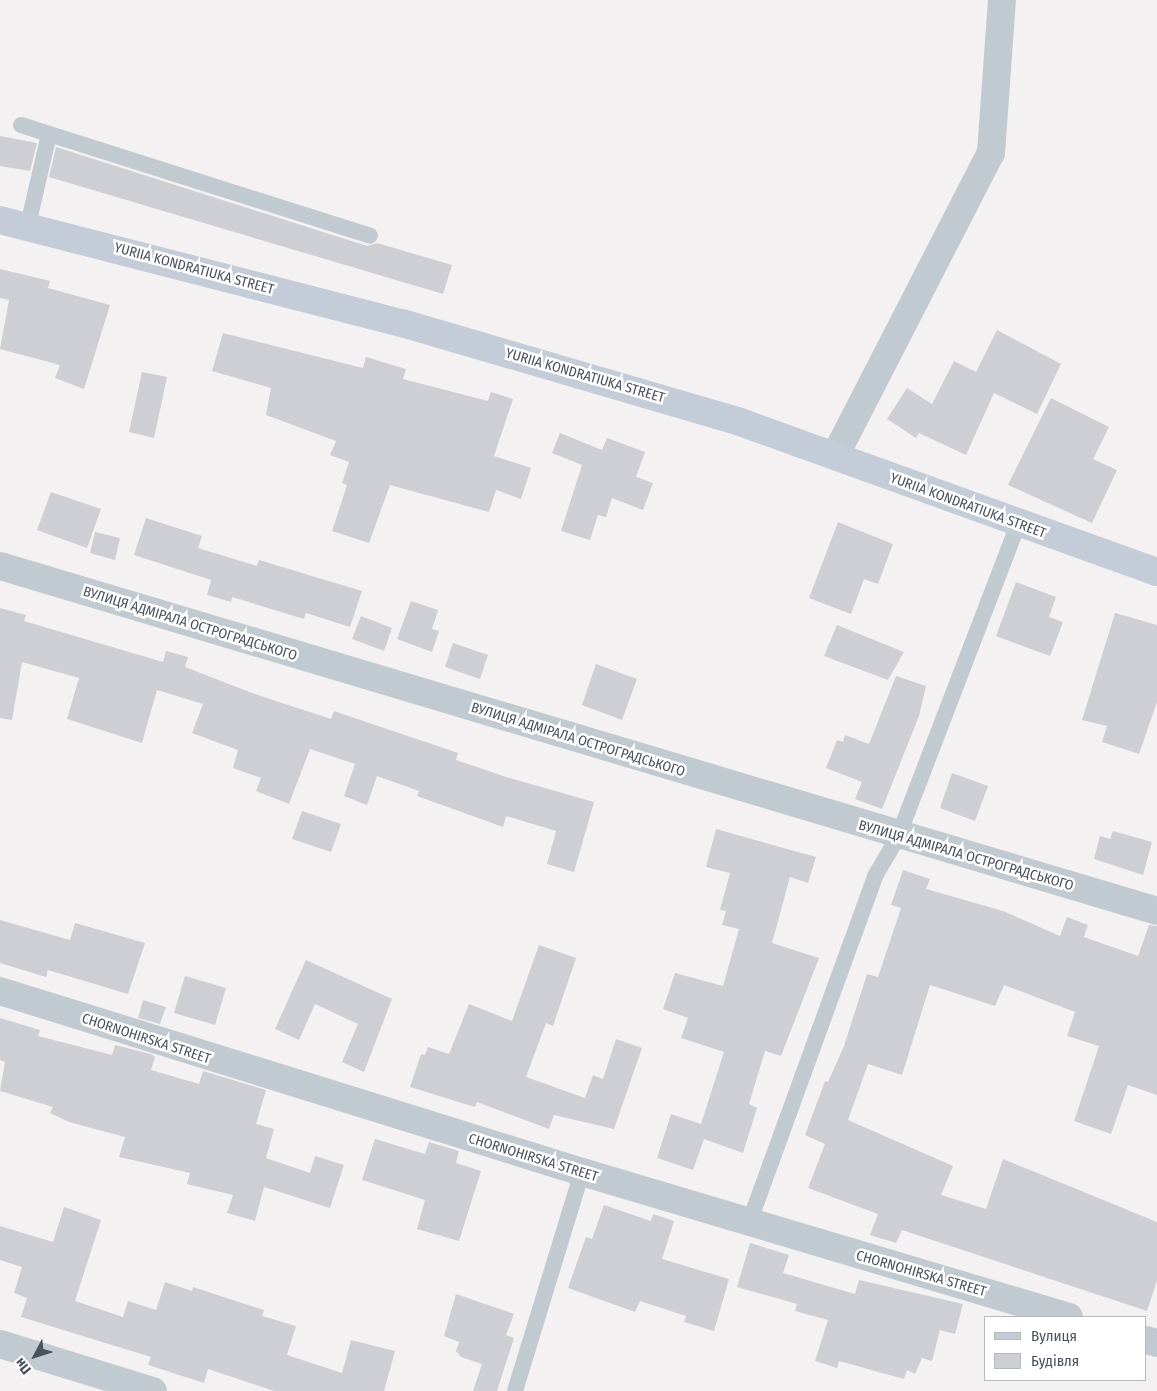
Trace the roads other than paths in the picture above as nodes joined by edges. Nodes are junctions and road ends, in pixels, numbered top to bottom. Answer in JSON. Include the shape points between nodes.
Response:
{"nodes":[{"id":1,"x":1002,"y":0,"type":"edge"},
{"id":2,"x":21,"y":126,"type":"dead end"},
{"id":3,"x":49,"y":134,"type":"junction"},
{"id":4,"x":0,"y":220,"type":"edge"},
{"id":5,"x":28,"y":225,"type":"junction"},
{"id":6,"x":370,"y":236,"type":"dead end"},
{"id":7,"x":835,"y":456,"type":"junction"},
{"id":8,"x":1018,"y":525,"type":"junction"},
{"id":9,"x":0,"y":566,"type":"edge"},
{"id":10,"x":1157,"y":572,"type":"edge"},
{"id":11,"x":898,"y":837,"type":"junction"},
{"id":12,"x":1157,"y":911,"type":"edge"},
{"id":13,"x":0,"y":992,"type":"edge"},
{"id":14,"x":582,"y":1172,"type":"junction"},
{"id":15,"x":749,"y":1223,"type":"junction"},
{"id":16,"x":1066,"y":1316,"type":"edge"},
{"id":17,"x":0,"y":1344,"type":"edge"},
{"id":18,"x":153,"y":1391,"type":"edge"},
{"id":19,"x":515,"y":1391,"type":"edge"}],
"edges":[{"from":1,"to":7,"type":"street","via":[[991,153]]},
{"from":2,"to":3,"type":"lane"},
{"from":3,"to":5,"type":"lane"},
{"from":3,"to":6,"type":"lane"},
{"from":4,"to":5,"type":"street","name":"YURIIA KONDRATIUKA STREET"},
{"from":5,"to":7,"type":"street","name":"YURIIA KONDRATIUKA STREET","via":[[402,323],[740,422]]},
{"from":7,"to":8,"type":"street","name":"YURIIA KONDRATIUKA STREET"},
{"from":8,"to":10,"type":"street","name":"YURIIA KONDRATIUKA STREET"},
{"from":8,"to":11,"type":"lane"},
{"from":9,"to":11,"type":"street","name":"ВУЛИЦЯ АДМІРАЛА ОСТРОГРАДСЬКОГО"},
{"from":11,"to":12,"type":"street","name":"ВУЛИЦЯ АДМІРАЛА ОСТРОГРАДСЬКОГО"},
{"from":11,"to":15,"type":"lane","via":[[875,876]]},
{"from":13,"to":14,"type":"street","name":"CHORNOHIRSKA STREET"},
{"from":14,"to":15,"type":"street","name":"CHORNOHIRSKA STREET"},
{"from":14,"to":19,"type":"lane"},
{"from":15,"to":16,"type":"street","name":"CHORNOHIRSKA STREET"},
{"from":17,"to":18,"type":"street"}]}
